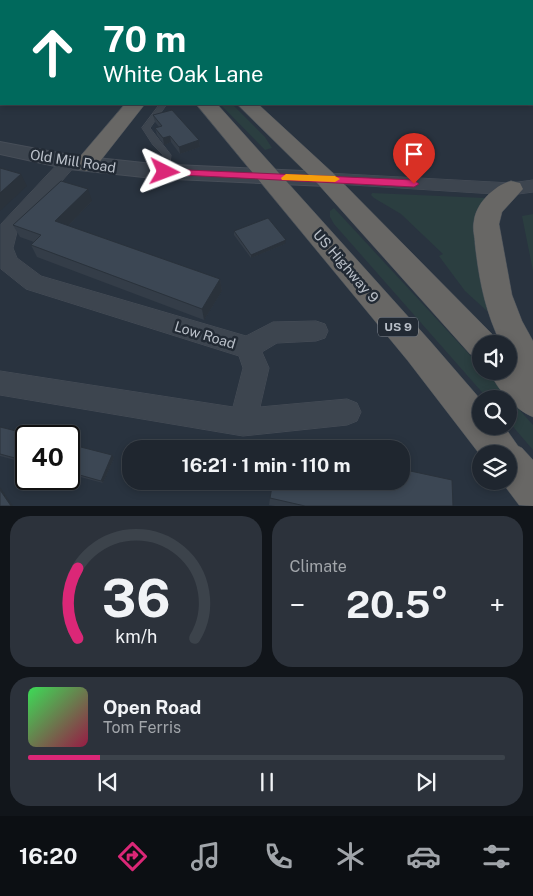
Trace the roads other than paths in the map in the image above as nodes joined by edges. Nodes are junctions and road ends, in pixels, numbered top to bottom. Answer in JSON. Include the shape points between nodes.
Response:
{"nodes":[{"id":1,"x":134,"y":105,"type":"edge"},
{"id":2,"x":162,"y":105,"type":"edge"},
{"id":3,"x":207,"y":105,"type":"edge"},
{"id":4,"x":248,"y":105,"type":"edge"},
{"id":5,"x":1,"y":150,"type":"edge"},
{"id":6,"x":78,"y":163,"type":"junction"},
{"id":7,"x":165,"y":172,"type":"junction"},
{"id":8,"x":270,"y":177,"type":"junction"},
{"id":9,"x":326,"y":179,"type":"junction"},
{"id":10,"x":522,"y":187,"type":"edge"},
{"id":11,"x":316,"y":331,"type":"dead end"},
{"id":12,"x":473,"y":335,"type":"edge"},
{"id":13,"x":248,"y":348,"type":"junction"},
{"id":14,"x":533,"y":369,"type":"edge"},
{"id":15,"x":514,"y":380,"type":"edge"},
{"id":16,"x":0,"y":383,"type":"edge"},
{"id":17,"x":533,"y":400,"type":"edge"},
{"id":18,"x":347,"y":412,"type":"dead end"},
{"id":19,"x":243,"y":422,"type":"junction"},
{"id":20,"x":495,"y":445,"type":"edge"},
{"id":21,"x":517,"y":471,"type":"edge"},
{"id":22,"x":533,"y":491,"type":"edge"}],
"edges":[{"from":1,"to":6,"type":"highway"},
{"from":2,"to":7,"type":"lane","via":[[146,128],[167,155]]},
{"from":3,"to":8,"type":"highway","name":"US Highway 9","number":"US 9"},
{"from":4,"to":9,"type":"highway"},
{"from":5,"to":6,"type":"street","name":"Old Mill Road"},
{"from":6,"to":7,"type":"street","name":"Old Mill Road"},
{"from":6,"to":13,"type":"street","name":"Low Road","via":[[8,229],[2,248],[9,263],[34,283]]},
{"from":7,"to":8,"type":"street","name":"Old Mill Road"},
{"from":8,"to":9,"type":"street","name":"Old Mill Road"},
{"from":8,"to":20,"type":"highway","name":"US Highway 9","number":"US 9"},
{"from":9,"to":10,"type":"street"},
{"from":9,"to":12,"type":"highway"},
{"from":10,"to":14,"type":"highway","via":[[494,204],[486,218],[497,300],[514,342]]},
{"from":11,"to":13,"type":"street","via":[[273,332]]},
{"from":13,"to":19,"type":"street","name":"Low Road","via":[[256,368]]},
{"from":15,"to":17,"type":"highway"},
{"from":16,"to":19,"type":"street"},
{"from":18,"to":19,"type":"street"},
{"from":21,"to":22,"type":"highway"}]}
